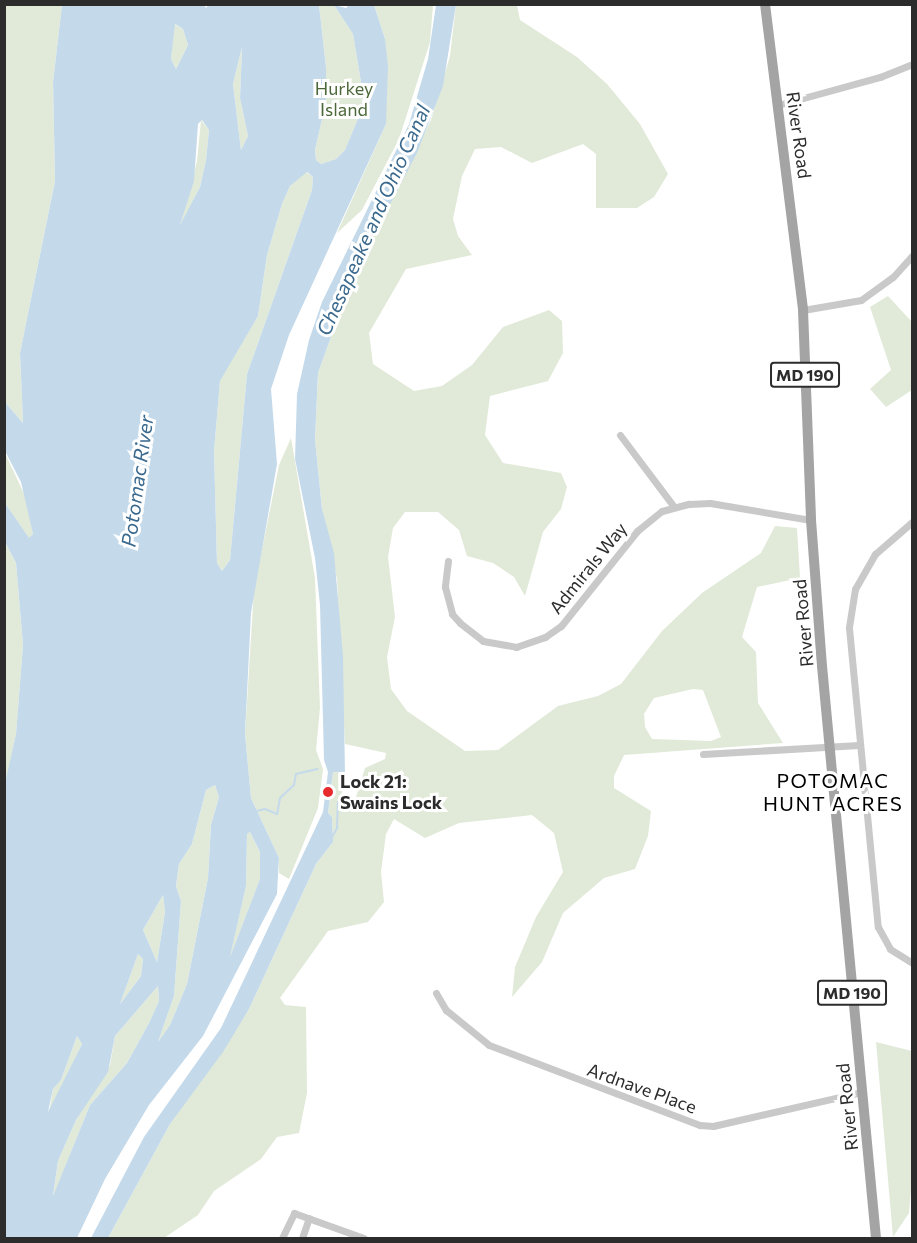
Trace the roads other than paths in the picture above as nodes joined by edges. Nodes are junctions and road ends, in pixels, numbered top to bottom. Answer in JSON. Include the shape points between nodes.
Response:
{"nodes":[{"id":1,"x":765,"y":4,"type":"edge"},
{"id":2,"x":912,"y":64,"type":"edge"},
{"id":3,"x":778,"y":105,"type":"junction"},
{"id":4,"x":912,"y":256,"type":"edge"},
{"id":5,"x":803,"y":310,"type":"junction"},
{"id":6,"x":620,"y":435,"type":"dead end"},
{"id":7,"x":674,"y":507,"type":"junction"},
{"id":8,"x":811,"y":520,"type":"junction"},
{"id":9,"x":912,"y":522,"type":"edge"},
{"id":10,"x":447,"y":561,"type":"dead end"},
{"id":11,"x":859,"y":745,"type":"junction"},
{"id":12,"x":832,"y":747,"type":"junction"},
{"id":13,"x":703,"y":754,"type":"dead end"},
{"id":14,"x":912,"y":963,"type":"edge"},
{"id":15,"x":436,"y":993,"type":"dead end"},
{"id":16,"x":862,"y":1092,"type":"junction"},
{"id":17,"x":309,"y":1218,"type":"junction"},
{"id":18,"x":282,"y":1239,"type":"edge"},
{"id":19,"x":302,"y":1239,"type":"edge"},
{"id":20,"x":364,"y":1239,"type":"edge"},
{"id":21,"x":876,"y":1239,"type":"edge"}],
"edges":[{"from":1,"to":3,"type":"main road","name":"River Road","number":"MD 190"},
{"from":2,"to":3,"type":"street","via":[[880,78]]},
{"from":3,"to":5,"type":"main road","name":"River Road","number":"MD 190"},
{"from":4,"to":5,"type":"street","via":[[893,277],[861,300]]},
{"from":5,"to":8,"type":"main road","name":"River Road","number":"MD 190"},
{"from":6,"to":7,"type":"street"},
{"from":7,"to":8,"type":"street","name":"Admirals Way","via":[[710,503]]},
{"from":7,"to":10,"type":"street","name":"Admirals Way","via":[[651,518],[637,531],[561,626],[545,637],[516,647],[483,641],[452,614],[445,587]]},
{"from":8,"to":12,"type":"main road","name":"River Road","number":"MD 190"},
{"from":9,"to":11,"type":"street","via":[[875,554],[855,589],[849,628]]},
{"from":11,"to":12,"type":"street"},
{"from":11,"to":14,"type":"street","via":[[878,927],[890,949]]},
{"from":12,"to":13,"type":"street"},
{"from":12,"to":16,"type":"main road","name":"River Road","number":"MD 190"},
{"from":15,"to":16,"type":"street","name":"Ardnave Place","via":[[446,1010],[489,1045],[700,1125],[713,1126]]},
{"from":16,"to":21,"type":"main road","name":"River Road","number":"MD 190"},
{"from":17,"to":18,"type":"street","via":[[294,1213]]},
{"from":17,"to":19,"type":"street"},
{"from":17,"to":20,"type":"street"}]}
